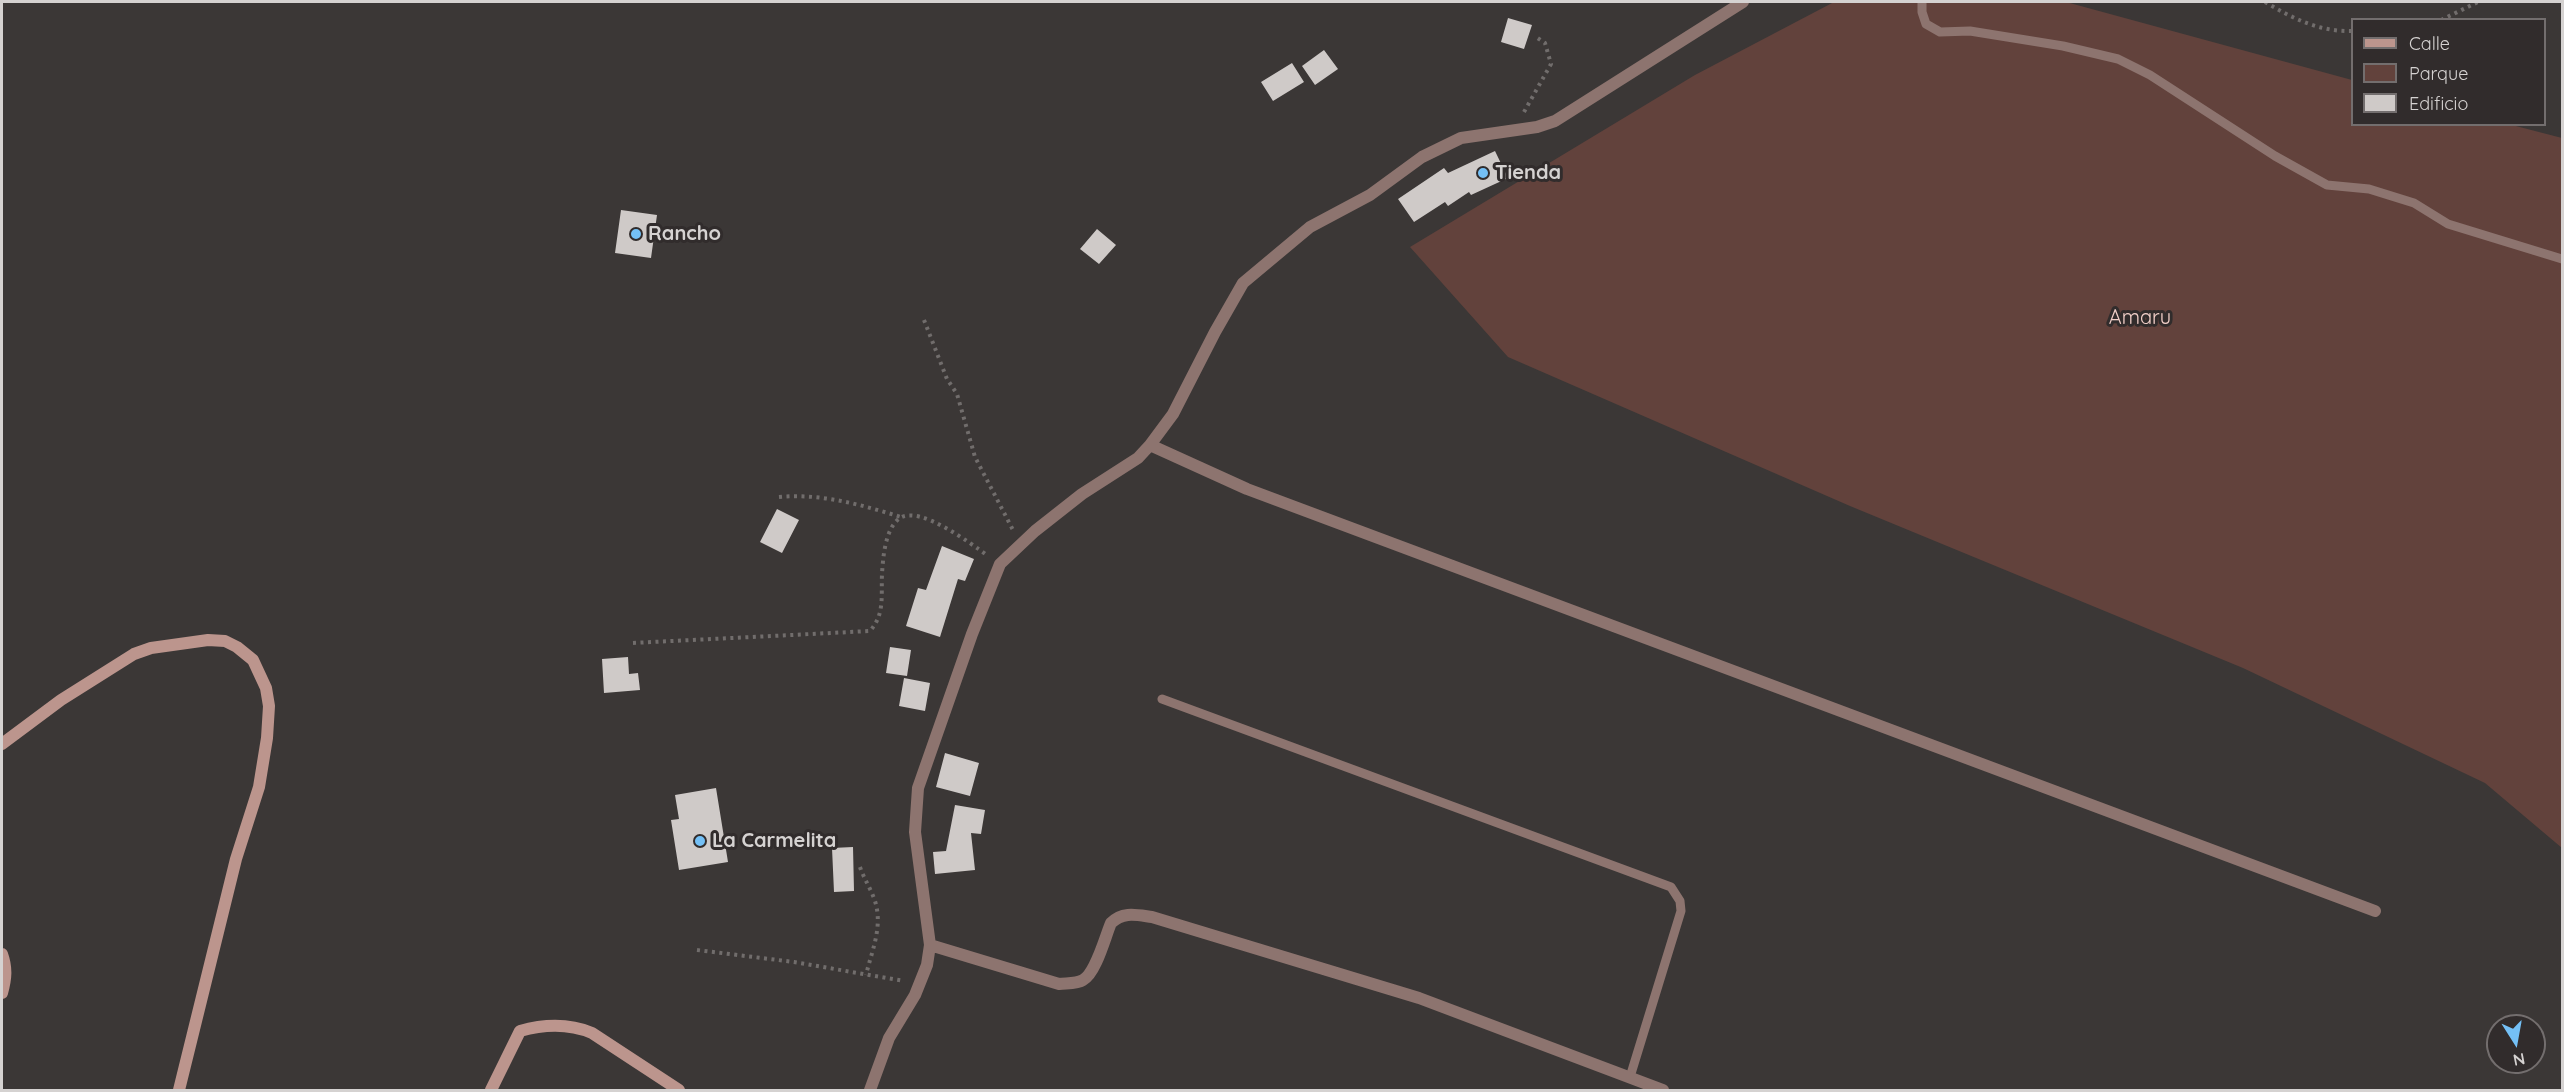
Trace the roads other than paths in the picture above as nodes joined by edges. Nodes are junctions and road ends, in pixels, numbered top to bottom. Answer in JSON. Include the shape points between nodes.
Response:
{"nodes":[{"id":1,"x":1743,"y":2,"type":"edge"},
{"id":2,"x":1922,"y":2,"type":"edge"},
{"id":3,"x":2562,"y":259,"type":"edge"},
{"id":4,"x":1150,"y":445,"type":"junction"},
{"id":5,"x":1162,"y":699,"type":"dead end"},
{"id":6,"x":2,"y":744,"type":"edge"},
{"id":7,"x":2375,"y":912,"type":"dead end"},
{"id":8,"x":930,"y":945,"type":"junction"},
{"id":9,"x":2,"y":954,"type":"edge"},
{"id":10,"x":2,"y":993,"type":"edge"},
{"id":11,"x":1630,"y":1077,"type":"junction"},
{"id":12,"x":179,"y":1090,"type":"edge"},
{"id":13,"x":491,"y":1090,"type":"edge"},
{"id":14,"x":678,"y":1090,"type":"edge"},
{"id":15,"x":870,"y":1090,"type":"edge"},
{"id":16,"x":1663,"y":1090,"type":"edge"}],
"edges":[{"from":1,"to":4,"type":"street","via":[[1555,121],[1461,138],[1422,157],[1370,195],[1310,227],[1243,283],[1173,414]]},
{"from":2,"to":3,"type":"lane","via":[[1926,24],[1940,32],[1970,31],[2118,59],[2327,185],[2369,189],[2414,203],[2448,224]]},
{"from":4,"to":7,"type":"street","via":[[1247,489]]},
{"from":4,"to":8,"type":"street","via":[[1138,458],[1082,494],[1000,564],[918,788],[915,832]]},
{"from":5,"to":11,"type":"lane","via":[[1671,887],[1681,910]]},
{"from":6,"to":12,"type":"street","via":[[62,700],[134,654],[151,648],[225,641],[253,660],[266,688],[269,706],[259,787],[236,859]]},
{"from":8,"to":11,"type":"street","via":[[1059,984],[1074,983],[1090,973],[1116,918],[1132,914],[1152,917],[1419,998]]},
{"from":8,"to":15,"type":"street","via":[[915,996],[889,1038]]},
{"from":9,"to":10,"type":"street","via":[[6,981]]},
{"from":11,"to":16,"type":"street"},
{"from":13,"to":14,"type":"street","via":[[520,1030],[555,1025],[592,1033]]}]}
